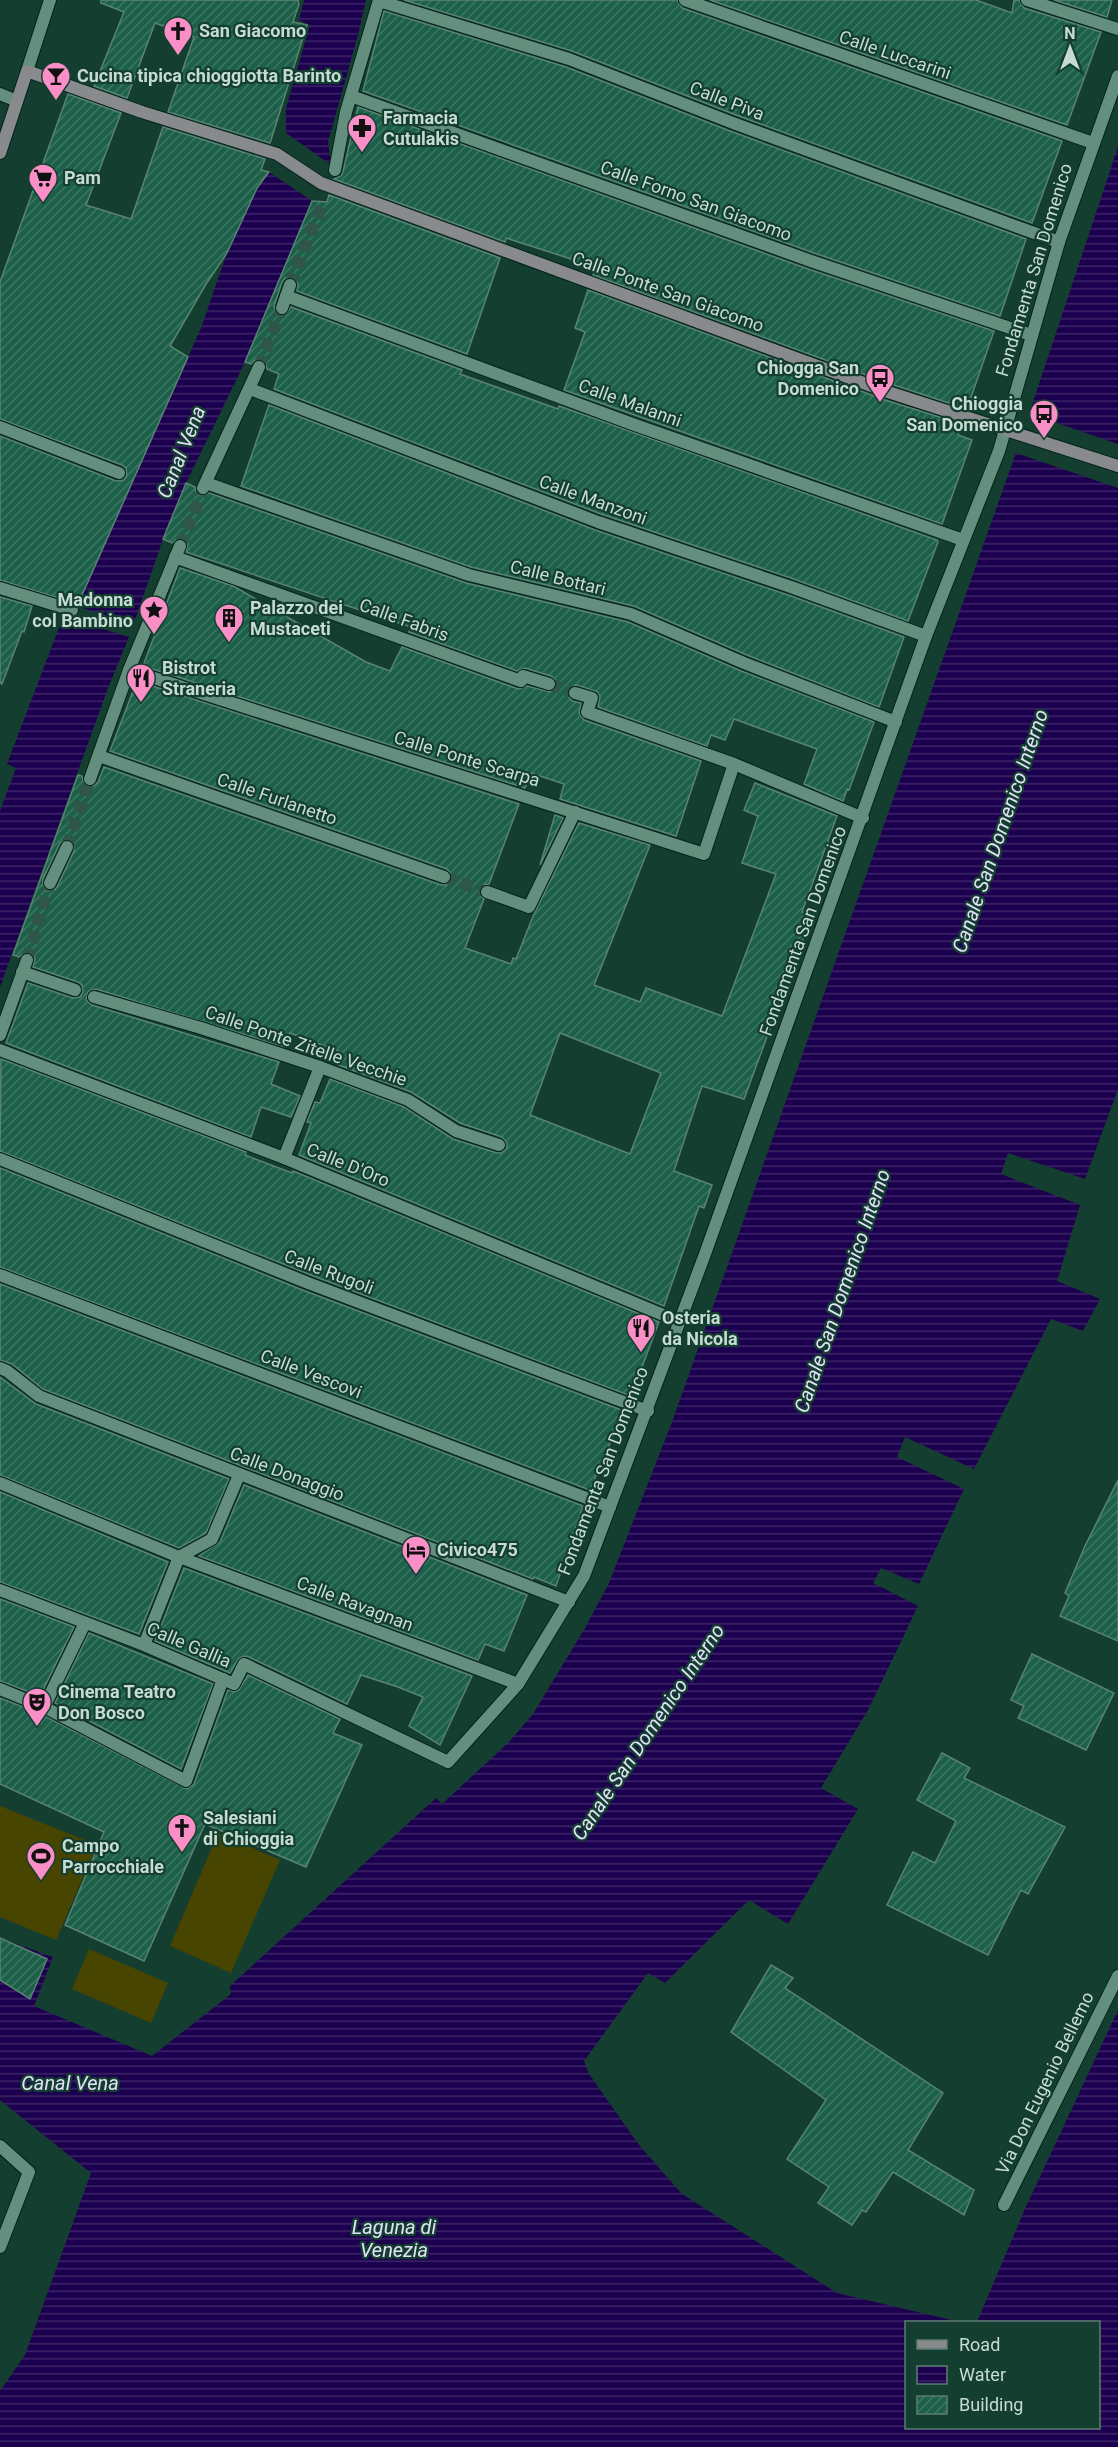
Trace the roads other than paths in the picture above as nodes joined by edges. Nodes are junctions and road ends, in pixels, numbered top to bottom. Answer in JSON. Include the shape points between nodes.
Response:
{"nodes":[{"id":1,"x":50,"y":0,"type":"edge"},
{"id":2,"x":685,"y":0,"type":"edge"},
{"id":3,"x":1027,"y":0,"type":"edge"},
{"id":4,"x":379,"y":1,"type":"edge"},
{"id":5,"x":1118,"y":29,"type":"edge"},
{"id":6,"x":27,"y":71,"type":"junction"},
{"id":7,"x":1118,"y":76,"type":"edge"},
{"id":8,"x":0,"y":94,"type":"edge"},
{"id":9,"x":351,"y":96,"type":"junction"},
{"id":10,"x":17,"y":100,"type":"junction"},
{"id":11,"x":1093,"y":142,"type":"junction"},
{"id":12,"x":0,"y":153,"type":"edge"},
{"id":13,"x":335,"y":170,"type":"dead end"},
{"id":14,"x":1059,"y":242,"type":"junction"},
{"id":15,"x":282,"y":309,"type":"tunnel mouth"},
{"id":16,"x":1031,"y":335,"type":"junction"},
{"id":17,"x":259,"y":367,"type":"tunnel mouth"},
{"id":18,"x":249,"y":389,"type":"junction"},
{"id":19,"x":0,"y":427,"type":"edge"},
{"id":20,"x":1005,"y":428,"type":"junction"},
{"id":21,"x":1118,"y":466,"type":"edge"},
{"id":22,"x":119,"y":473,"type":"dead end"},
{"id":23,"x":963,"y":540,"type":"junction"},
{"id":24,"x":0,"y":588,"type":"edge"},
{"id":25,"x":72,"y":610,"type":"dead end"},
{"id":26,"x":926,"y":636,"type":"junction"},
{"id":27,"x":129,"y":670,"type":"junction"},
{"id":28,"x":549,"y":684,"type":"tunnel mouth"},
{"id":29,"x":575,"y":693,"type":"tunnel mouth"},
{"id":30,"x":896,"y":722,"type":"junction"},
{"id":31,"x":99,"y":756,"type":"junction"},
{"id":32,"x":734,"y":764,"type":"junction"},
{"id":33,"x":90,"y":779,"type":"tunnel mouth"},
{"id":34,"x":575,"y":812,"type":"junction"},
{"id":35,"x":863,"y":818,"type":"junction"},
{"id":36,"x":67,"y":847,"type":"tunnel mouth"},
{"id":37,"x":444,"y":877,"type":"tunnel mouth"},
{"id":38,"x":51,"y":883,"type":"tunnel mouth"},
{"id":39,"x":487,"y":892,"type":"tunnel mouth"},
{"id":40,"x":27,"y":960,"type":"tunnel mouth"},
{"id":41,"x":22,"y":972,"type":"junction"},
{"id":42,"x":75,"y":990,"type":"dead end"},
{"id":43,"x":94,"y":997,"type":"dead end"},
{"id":44,"x":0,"y":1035,"type":"edge"},
{"id":45,"x":0,"y":1050,"type":"edge"},
{"id":46,"x":320,"y":1067,"type":"junction"},
{"id":47,"x":500,"y":1145,"type":"dead end"},
{"id":48,"x":284,"y":1158,"type":"junction"},
{"id":49,"x":0,"y":1159,"type":"edge"},
{"id":50,"x":0,"y":1275,"type":"edge"},
{"id":51,"x":678,"y":1321,"type":"junction"},
{"id":52,"x":0,"y":1368,"type":"edge"},
{"id":53,"x":648,"y":1411,"type":"junction"},
{"id":54,"x":239,"y":1475,"type":"junction"},
{"id":55,"x":0,"y":1483,"type":"edge"},
{"id":56,"x":610,"y":1507,"type":"junction"},
{"id":57,"x":179,"y":1557,"type":"junction"},
{"id":58,"x":0,"y":1590,"type":"edge"},
{"id":59,"x":569,"y":1602,"type":"junction"},
{"id":60,"x":85,"y":1623,"type":"junction"},
{"id":61,"x":144,"y":1645,"type":"junction"},
{"id":62,"x":223,"y":1679,"type":"junction"},
{"id":63,"x":518,"y":1684,"type":"junction"},
{"id":64,"x":0,"y":1689,"type":"edge"},
{"id":65,"x":44,"y":1707,"type":"junction"},
{"id":66,"x":448,"y":1762,"type":"joint"},
{"id":67,"x":1118,"y":1976,"type":"edge"},
{"id":68,"x":0,"y":2146,"type":"edge"},
{"id":69,"x":1004,"y":2205,"type":"dead end"},
{"id":70,"x":0,"y":2247,"type":"edge"}],
"edges":[{"from":1,"to":6,"type":"street"},
{"from":2,"to":11,"type":"street","name":"Calle Luccarini"},
{"from":3,"to":5,"type":"street"},
{"from":4,"to":9,"type":"street"},
{"from":4,"to":14,"type":"street","name":"Calle Piva","via":[[570,59]]},
{"from":6,"to":10,"type":"street"},
{"from":6,"to":20,"type":"street","name":"Calle Ponte San Giacomo","via":[[277,154],[321,183],[888,393]]},
{"from":7,"to":11,"type":"street","name":"Fondamenta San Domenico"},
{"from":8,"to":10,"type":"street"},
{"from":9,"to":13,"type":"street"},
{"from":9,"to":16,"type":"street","name":"Calle Forno San Giacomo","via":[[811,261]]},
{"from":10,"to":12,"type":"street"},
{"from":11,"to":14,"type":"street","name":"Fondamenta San Domenico"},
{"from":14,"to":16,"type":"street","name":"Fondamenta San Domenico"},
{"from":15,"to":23,"type":"street","name":"Calle Malanni","via":[[288,290],[635,425]]},
{"from":16,"to":20,"type":"street","name":"Fondamenta San Domenico"},
{"from":17,"to":18,"type":"street"},
{"from":18,"to":26,"type":"street","name":"Calle Manzoni","via":[[598,522]]},
{"from":18,"to":30,"type":"street","name":"Calle Bottari","via":[[204,486],[469,574],[631,614]]},
{"from":19,"to":22,"type":"street"},
{"from":20,"to":21,"type":"street","name":"Calle Ponte San Giacomo"},
{"from":20,"to":23,"type":"street","name":"Fondamenta San Domenico"},
{"from":23,"to":26,"type":"street","name":"Fondamenta San Domenico"},
{"from":24,"to":25,"type":"street"},
{"from":26,"to":30,"type":"street","name":"Fondamenta San Domenico"},
{"from":27,"to":28,"type":"street","name":"Calle Fabris","via":[[177,551],[521,681],[523,676]]},
{"from":27,"to":31,"type":"street"},
{"from":27,"to":34,"type":"street","name":"Calle Ponte Scarpa"},
{"from":29,"to":32,"type":"street","via":[[592,698],[587,712]]},
{"from":30,"to":35,"type":"street","name":"Fondamenta San Domenico"},
{"from":31,"to":33,"type":"street"},
{"from":31,"to":37,"type":"street","name":"Calle Furlanetto"},
{"from":32,"to":34,"type":"street","name":"Calle Ponte Scarpa","via":[[704,854]]},
{"from":32,"to":35,"type":"street"},
{"from":34,"to":39,"type":"street","via":[[529,907]]},
{"from":35,"to":51,"type":"street","name":"Fondamenta San Domenico"},
{"from":36,"to":38,"type":"street"},
{"from":40,"to":41,"type":"street"},
{"from":41,"to":42,"type":"street"},
{"from":41,"to":44,"type":"street"},
{"from":43,"to":46,"type":"street","name":"Calle Ponte Zitelle Vecchie"},
{"from":45,"to":48,"type":"street","name":"Calle D'Oro"},
{"from":46,"to":47,"type":"street","name":"Calle Ponte Zitelle Vecchie","via":[[408,1100],[456,1131]]},
{"from":46,"to":48,"type":"street"},
{"from":48,"to":51,"type":"street","name":"Calle D'Oro"},
{"from":49,"to":53,"type":"street","name":"Calle Rugoli","via":[[308,1283]]},
{"from":50,"to":56,"type":"street","name":"Calle Vescovi"},
{"from":51,"to":53,"type":"street","name":"Fondamenta San Domenico"},
{"from":52,"to":54,"type":"street","name":"Calle Donaggio","via":[[39,1396]]},
{"from":53,"to":56,"type":"street","name":"Fondamenta San Domenico"},
{"from":54,"to":57,"type":"street","via":[[212,1539]]},
{"from":54,"to":59,"type":"street","name":"Calle Donaggio"},
{"from":55,"to":57,"type":"street","name":"Calle Ravagnan"},
{"from":56,"to":59,"type":"street","name":"Fondamenta San Domenico","via":[[584,1576]]},
{"from":57,"to":61,"type":"street"},
{"from":57,"to":63,"type":"street","name":"Calle Ravagnan"},
{"from":58,"to":60,"type":"street","name":"Calle Gallia"},
{"from":59,"to":63,"type":"street","name":"Fondamenta San Domenico"},
{"from":60,"to":61,"type":"street","name":"Calle Gallia"},
{"from":60,"to":65,"type":"street"},
{"from":61,"to":62,"type":"street","name":"Calle Gallia"},
{"from":62,"to":65,"type":"street","via":[[186,1781]]},
{"from":62,"to":66,"type":"street","name":"Calle Gallia","via":[[234,1684],[244,1664]]},
{"from":63,"to":66,"type":"street","name":"Fondamenta San Domenico"},
{"from":64,"to":65,"type":"street"},
{"from":67,"to":69,"type":"street","name":"Via Don Eugenio Bellemo"},
{"from":68,"to":70,"type":"street","via":[[28,2172]]}]}
